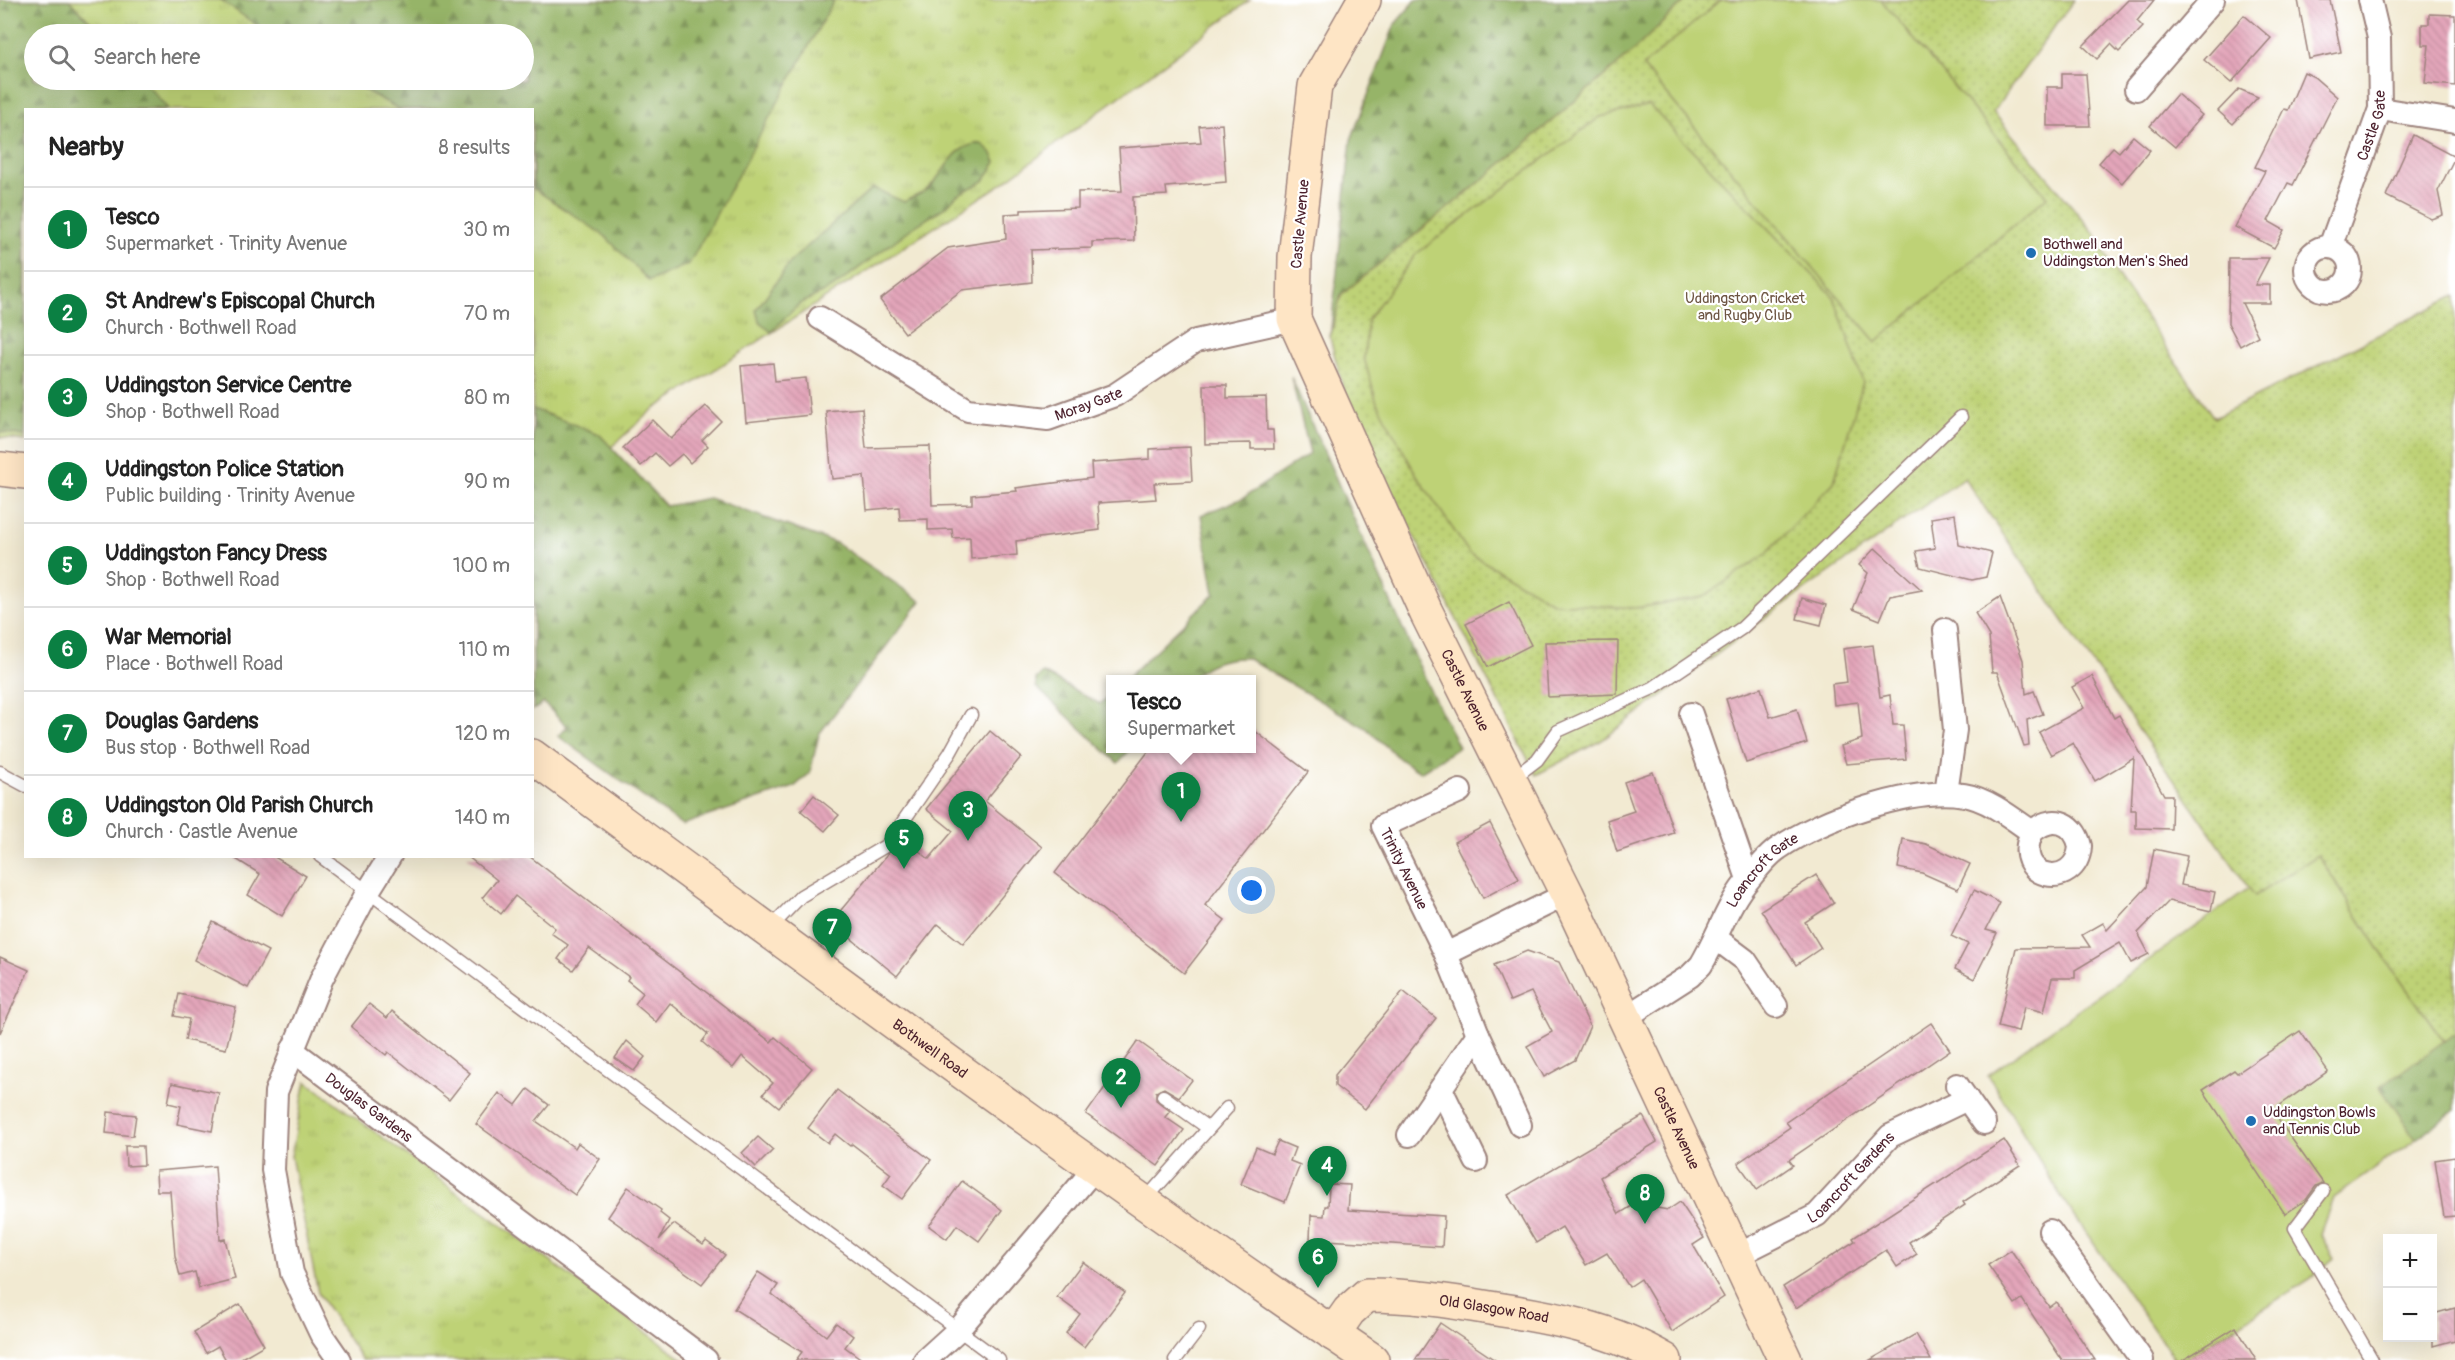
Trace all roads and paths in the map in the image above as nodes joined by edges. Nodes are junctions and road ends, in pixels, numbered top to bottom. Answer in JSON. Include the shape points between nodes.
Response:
{"nodes":[{"id":1,"x":1364,"y":0,"type":"edge"},
{"id":2,"x":2213,"y":0,"type":"edge"},
{"id":3,"x":2370,"y":0,"type":"edge"},
{"id":4,"x":2136,"y":89,"type":"dead end"},
{"id":5,"x":2380,"y":109,"type":"junction"},
{"id":6,"x":2455,"y":121,"type":"edge"},
{"id":7,"x":2330,"y":247,"type":"dead end"},
{"id":8,"x":820,"y":318,"type":"dead end"},
{"id":9,"x":1294,"y":319,"type":"junction"},
{"id":10,"x":1961,"y":417,"type":"dead end"},
{"id":11,"x":0,"y":469,"type":"edge"},
{"id":12,"x":24,"y":472,"type":"edge"},
{"id":13,"x":1945,"y":630,"type":"dead end"},
{"id":14,"x":1691,"y":714,"type":"dead end"},
{"id":15,"x":971,"y":715,"type":"dead end"},
{"id":16,"x":534,"y":757,"type":"edge"},
{"id":17,"x":0,"y":772,"type":"edge"},
{"id":18,"x":1511,"y":780,"type":"junction"},
{"id":19,"x":24,"y":785,"type":"edge"},
{"id":20,"x":1460,"y":791,"type":"dead end"},
{"id":21,"x":1946,"y":794,"type":"junction"},
{"id":22,"x":2032,"y":832,"type":"dead end"},
{"id":23,"x":323,"y":858,"type":"edge"},
{"id":24,"x":389,"y":858,"type":"edge"},
{"id":25,"x":1748,"y":879,"type":"junction"},
{"id":26,"x":367,"y":893,"type":"junction"},
{"id":27,"x":1567,"y":894,"type":"junction"},
{"id":28,"x":767,"y":931,"type":"junction"},
{"id":29,"x":1717,"y":939,"type":"junction"},
{"id":30,"x":1446,"y":954,"type":"junction"},
{"id":31,"x":1776,"y":1006,"type":"dead end"},
{"id":32,"x":1626,"y":1017,"type":"junction"},
{"id":33,"x":1478,"y":1034,"type":"junction"},
{"id":34,"x":292,"y":1050,"type":"junction"},
{"id":35,"x":1441,"y":1089,"type":"junction"},
{"id":36,"x":1163,"y":1096,"type":"dead end"},
{"id":37,"x":1227,"y":1108,"type":"dead end"},
{"id":38,"x":1984,"y":1123,"type":"dead end"},
{"id":39,"x":1520,"y":1125,"type":"dead end"},
{"id":40,"x":1208,"y":1128,"type":"junction"},
{"id":41,"x":1409,"y":1135,"type":"dead end"},
{"id":42,"x":1476,"y":1161,"type":"dead end"},
{"id":43,"x":1095,"y":1168,"type":"junction"},
{"id":44,"x":2323,"y":1191,"type":"dead end"},
{"id":45,"x":1142,"y":1202,"type":"junction"},
{"id":46,"x":2050,"y":1231,"type":"dead end"},
{"id":47,"x":1736,"y":1256,"type":"junction"},
{"id":48,"x":1199,"y":1329,"type":"dead end"},
{"id":49,"x":958,"y":1330,"type":"junction"},
{"id":50,"x":1333,"y":1334,"type":"junction"},
{"id":51,"x":339,"y":1360,"type":"edge"},
{"id":52,"x":706,"y":1360,"type":"edge"},
{"id":53,"x":925,"y":1360,"type":"edge"},
{"id":54,"x":999,"y":1360,"type":"edge"},
{"id":55,"x":1175,"y":1360,"type":"edge"},
{"id":56,"x":1372,"y":1360,"type":"edge"},
{"id":57,"x":1665,"y":1360,"type":"edge"},
{"id":58,"x":1785,"y":1360,"type":"edge"},
{"id":59,"x":2142,"y":1360,"type":"edge"},
{"id":60,"x":2372,"y":1360,"type":"edge"}],
"edges":[{"from":1,"to":9,"type":"street","name":"Castle Avenue","via":[[1315,86],[1295,257]]},
{"from":2,"to":4,"type":"street"},
{"from":3,"to":5,"type":"street","name":"Castle Gate","via":[[2379,38]]},
{"from":5,"to":6,"type":"street"},
{"from":5,"to":7,"type":"street","name":"Castle Gate"},
{"from":8,"to":9,"type":"street","name":"Moray Gate","via":[[968,410],[1048,419],[1115,395],[1196,341]]},
{"from":9,"to":18,"type":"street","name":"Castle Avenue","via":[[1426,612]]},
{"from":10,"to":18,"type":"lane","via":[[1742,628],[1653,688],[1558,731],[1537,760]]},
{"from":11,"to":12,"type":"street"},
{"from":13,"to":21,"type":"street","via":[[1955,730]]},
{"from":14,"to":25,"type":"street"},
{"from":15,"to":28,"type":"lane","via":[[887,845],[801,896]]},
{"from":16,"to":28,"type":"street","name":"Bothwell Road"},
{"from":17,"to":19,"type":"lane"},
{"from":18,"to":27,"type":"street","name":"Castle Avenue"},
{"from":20,"to":30,"type":"street","name":"Trinity Avenue","via":[[1383,826]]},
{"from":21,"to":22,"type":"street","name":"Loancroft Gate","via":[[1966,795],[1988,804]]},
{"from":21,"to":25,"type":"street","name":"Loancroft Gate","via":[[1880,802],[1838,818],[1778,848]]},
{"from":23,"to":26,"type":"lane"},
{"from":24,"to":26,"type":"street"},
{"from":25,"to":29,"type":"street","name":"Loancroft Gate"},
{"from":26,"to":34,"type":"street","via":[[322,978]]},
{"from":26,"to":49,"type":"lane"},
{"from":27,"to":30,"type":"street"},
{"from":27,"to":32,"type":"street","name":"Castle Avenue"},
{"from":28,"to":43,"type":"street","name":"Bothwell Road"},
{"from":29,"to":31,"type":"street","via":[[1745,960]]},
{"from":29,"to":32,"type":"street","name":"Loancroft Gate","via":[[1690,976]]},
{"from":30,"to":33,"type":"street","name":"Trinity Avenue"},
{"from":32,"to":47,"type":"street","name":"Castle Avenue"},
{"from":33,"to":35,"type":"street"},
{"from":33,"to":39,"type":"street","name":"Trinity Avenue"},
{"from":34,"to":51,"type":"street","via":[[276,1092],[273,1170],[292,1273],[321,1334]]},
{"from":34,"to":52,"type":"street","name":"Douglas Gardens"},
{"from":35,"to":41,"type":"street"},
{"from":35,"to":42,"type":"street"},
{"from":36,"to":40,"type":"lane"},
{"from":37,"to":40,"type":"lane"},
{"from":38,"to":47,"type":"street","name":"Loancroft Gardens","via":[[1962,1092],[1890,1136],[1817,1215]]},
{"from":40,"to":45,"type":"lane"},
{"from":43,"to":45,"type":"street","name":"Bothwell Road"},
{"from":43,"to":49,"type":"street"},
{"from":44,"to":60,"type":"lane","via":[[2295,1228]]},
{"from":45,"to":50,"type":"street","name":"Bothwell Road"},
{"from":46,"to":59,"type":"street"},
{"from":47,"to":58,"type":"street","name":"Castle Avenue"},
{"from":48,"to":55,"type":"lane"},
{"from":49,"to":53,"type":"street"},
{"from":49,"to":54,"type":"lane"},
{"from":50,"to":56,"type":"street","name":"Bothwell Road"},
{"from":50,"to":57,"type":"street","name":"Old Glasgow Road","via":[[1349,1311],[1367,1295],[1412,1295],[1563,1319],[1643,1347]]}]}
